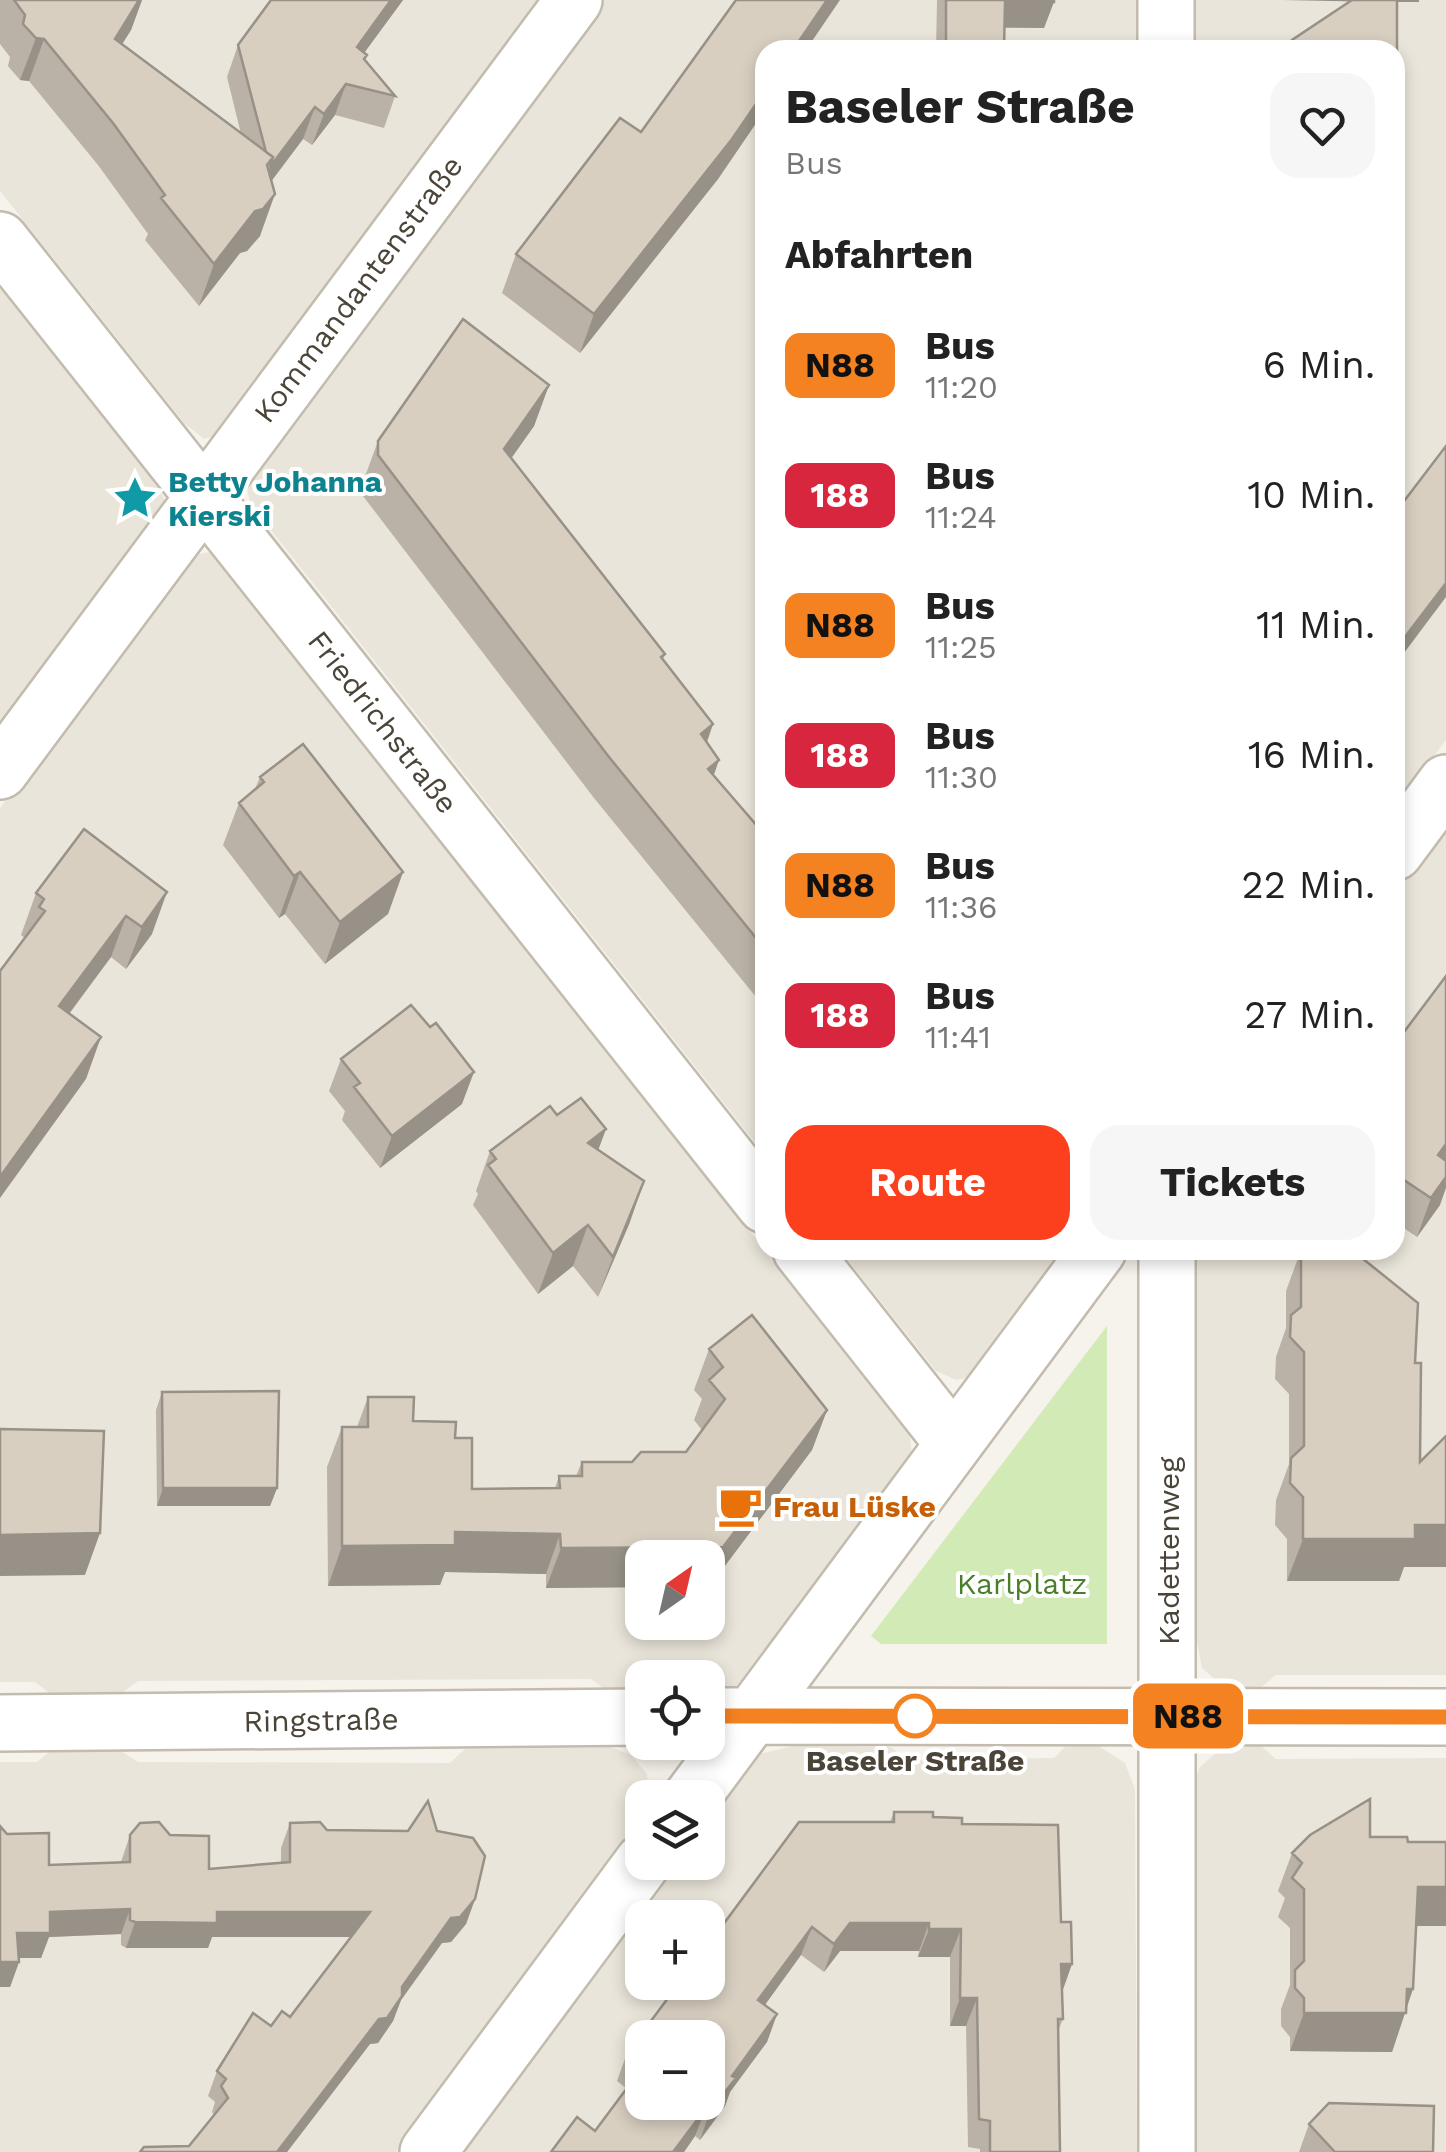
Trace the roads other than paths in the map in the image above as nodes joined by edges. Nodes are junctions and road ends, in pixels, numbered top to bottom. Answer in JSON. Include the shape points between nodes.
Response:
{"nodes":[{"id":1,"x":574,"y":0,"type":"edge"},
{"id":2,"x":1166,"y":0,"type":"edge"},
{"id":3,"x":1166,"y":40,"type":"edge"},
{"id":4,"x":0,"y":240,"type":"edge"},
{"id":5,"x":203,"y":497,"type":"junction"},
{"id":6,"x":0,"y":771,"type":"edge"},
{"id":7,"x":1446,"y":783,"type":"edge"},
{"id":8,"x":1405,"y":838,"type":"edge"},
{"id":9,"x":755,"y":1192,"type":"edge"},
{"id":10,"x":809,"y":1260,"type":"edge"},
{"id":11,"x":1091,"y":1260,"type":"edge"},
{"id":12,"x":1167,"y":1260,"type":"edge"},
{"id":13,"x":954,"y":1444,"type":"junction"},
{"id":14,"x":729,"y":1716,"type":"edge"},
{"id":15,"x":1168,"y":1716,"type":"junction"},
{"id":16,"x":625,"y":1717,"type":"edge"},
{"id":17,"x":1446,"y":1717,"type":"edge"},
{"id":18,"x":0,"y":1723,"type":"edge"},
{"id":19,"x":699,"y":1780,"type":"edge"},
{"id":20,"x":629,"y":1880,"type":"edge"},
{"id":21,"x":428,"y":2152,"type":"edge"},
{"id":22,"x":1168,"y":2152,"type":"edge"}],
"edges":[{"from":1,"to":5,"type":"street","name":"Kommandantenstraße"},
{"from":2,"to":3,"type":"street"},
{"from":4,"to":5,"type":"street","name":"Friedrichstraße"},
{"from":5,"to":6,"type":"street","name":"Kommandantenstraße"},
{"from":5,"to":9,"type":"street","name":"Friedrichstraße"},
{"from":7,"to":8,"type":"street"},
{"from":10,"to":13,"type":"street"},
{"from":11,"to":13,"type":"street"},
{"from":12,"to":15,"type":"street","name":"Kadettenweg"},
{"from":13,"to":14,"type":"street"},
{"from":14,"to":15,"type":"street"},
{"from":14,"to":19,"type":"street"},
{"from":15,"to":17,"type":"street"},
{"from":15,"to":22,"type":"street","name":"Kadettenweg"},
{"from":16,"to":18,"type":"street","name":"Ringstraße"},
{"from":20,"to":21,"type":"street"}]}
